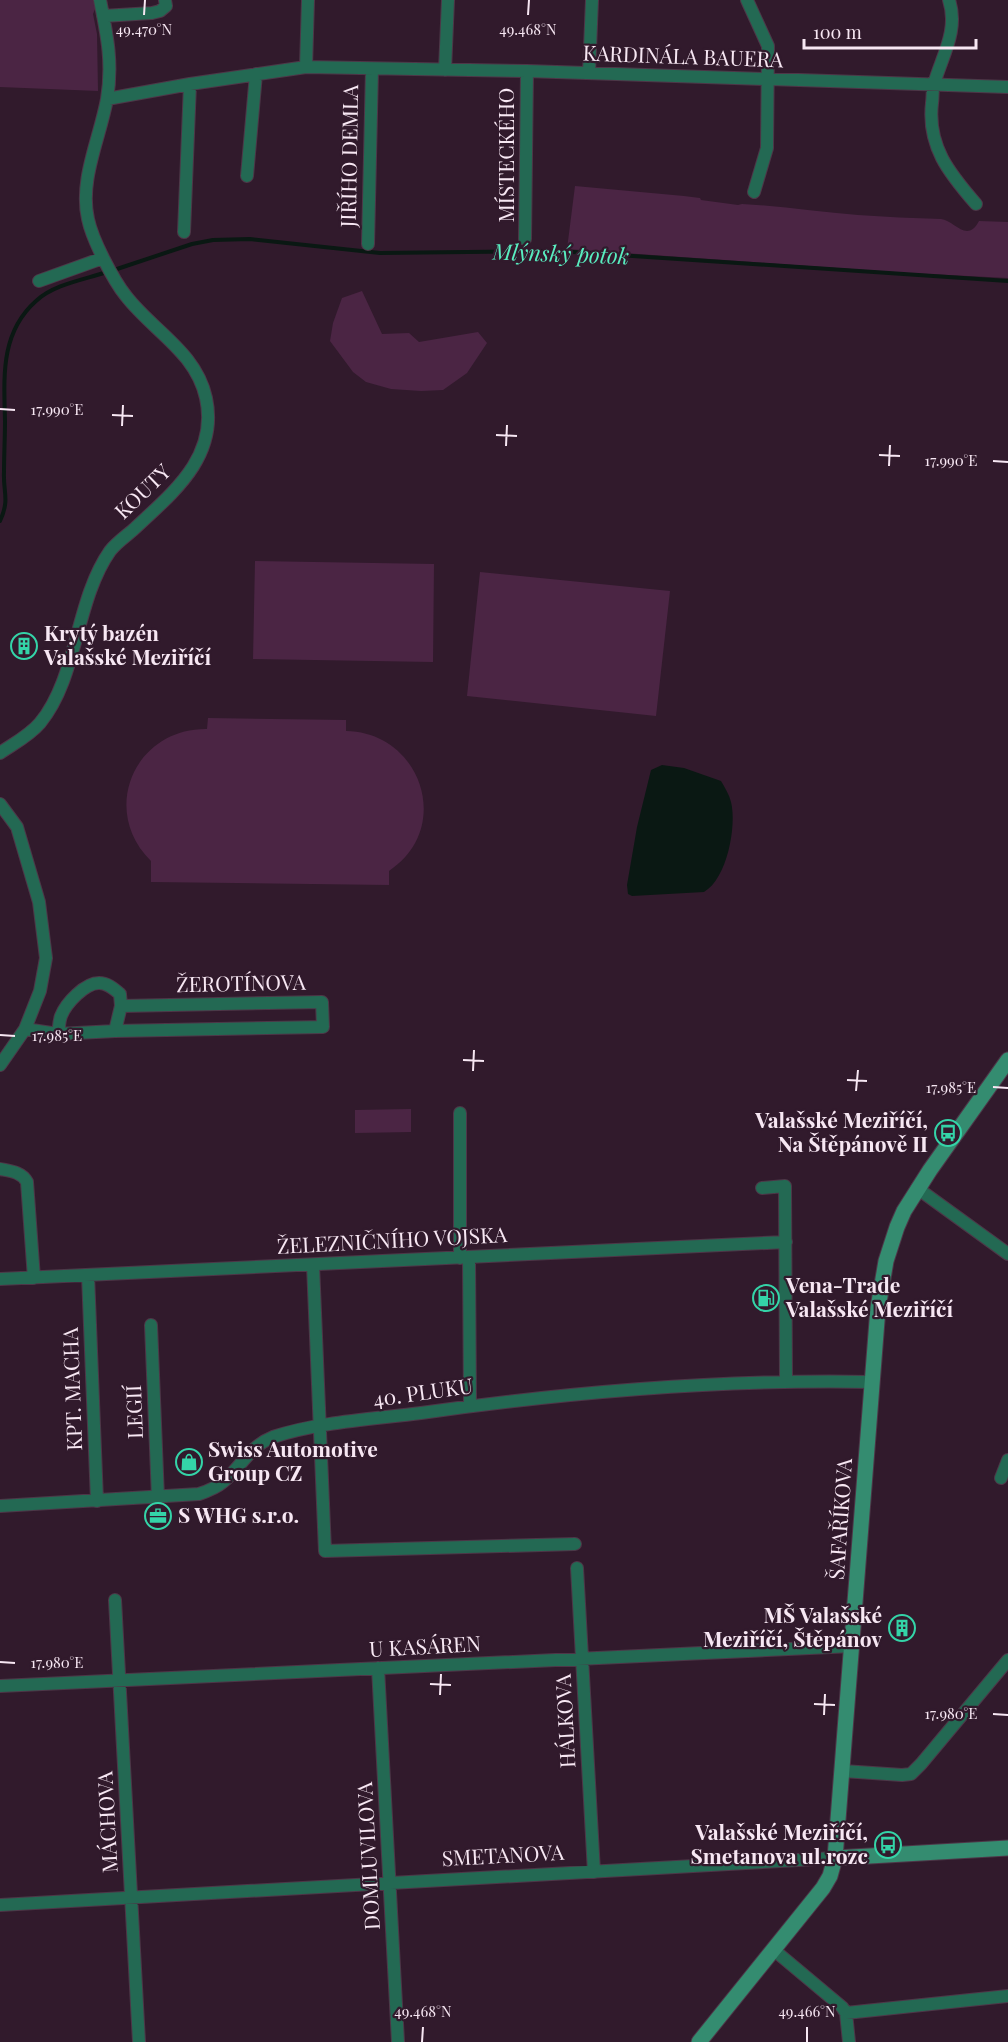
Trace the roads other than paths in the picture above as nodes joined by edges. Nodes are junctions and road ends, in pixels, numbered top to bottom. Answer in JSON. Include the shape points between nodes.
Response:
{"nodes":[{"id":1,"x":100,"y":0,"type":"edge"},
{"id":2,"x":165,"y":0,"type":"edge"},
{"id":3,"x":308,"y":0,"type":"edge"},
{"id":4,"x":448,"y":0,"type":"edge"},
{"id":5,"x":592,"y":0,"type":"edge"},
{"id":6,"x":747,"y":0,"type":"edge"},
{"id":7,"x":949,"y":0,"type":"edge"},
{"id":8,"x":103,"y":16,"type":"junction"},
{"id":9,"x":306,"y":68,"type":"junction"},
{"id":10,"x":372,"y":69,"type":"junction"},
{"id":11,"x":445,"y":70,"type":"junction"},
{"id":12,"x":527,"y":71,"type":"junction"},
{"id":13,"x":589,"y":73,"type":"junction"},
{"id":14,"x":256,"y":74,"type":"junction"},
{"id":15,"x":768,"y":79,"type":"junction"},
{"id":16,"x":190,"y":84,"type":"junction"},
{"id":17,"x":934,"y":85,"type":"junction"},
{"id":18,"x":1008,"y":87,"type":"edge"},
{"id":19,"x":107,"y":99,"type":"junction"},
{"id":20,"x":247,"y":176,"type":"dead end"},
{"id":21,"x":754,"y":192,"type":"dead end"},
{"id":22,"x":976,"y":204,"type":"dead end"},
{"id":23,"x":184,"y":232,"type":"dead end"},
{"id":24,"x":525,"y":239,"type":"dead end"},
{"id":25,"x":368,"y":244,"type":"dead end"},
{"id":26,"x":103,"y":258,"type":"junction"},
{"id":27,"x":39,"y":281,"type":"dead end"},
{"id":28,"x":0,"y":753,"type":"edge"},
{"id":29,"x":0,"y":804,"type":"edge"},
{"id":30,"x":121,"y":1006,"type":"junction"},
{"id":31,"x":25,"y":1029,"type":"junction"},
{"id":32,"x":115,"y":1031,"type":"junction"},
{"id":33,"x":58,"y":1034,"type":"junction"},
{"id":34,"x":1008,"y":1060,"type":"edge"},
{"id":35,"x":0,"y":1065,"type":"edge"},
{"id":36,"x":460,"y":1113,"type":"dead end"},
{"id":37,"x":0,"y":1169,"type":"edge"},
{"id":38,"x":762,"y":1188,"type":"dead end"},
{"id":39,"x":917,"y":1188,"type":"junction"},
{"id":40,"x":786,"y":1242,"type":"junction"},
{"id":41,"x":1008,"y":1254,"type":"edge"},
{"id":42,"x":465,"y":1257,"type":"junction"},
{"id":43,"x":313,"y":1265,"type":"junction"},
{"id":44,"x":88,"y":1275,"type":"junction"},
{"id":45,"x":34,"y":1278,"type":"junction"},
{"id":46,"x":0,"y":1279,"type":"edge"},
{"id":47,"x":151,"y":1325,"type":"dead end"},
{"id":48,"x":786,"y":1380,"type":"junction"},
{"id":49,"x":872,"y":1382,"type":"junction"},
{"id":50,"x":471,"y":1406,"type":"junction"},
{"id":51,"x":320,"y":1426,"type":"junction"},
{"id":52,"x":1008,"y":1460,"type":"edge"},
{"id":53,"x":1001,"y":1478,"type":"dead end"},
{"id":54,"x":158,"y":1497,"type":"junction"},
{"id":55,"x":97,"y":1501,"type":"junction"},
{"id":56,"x":0,"y":1506,"type":"edge"},
{"id":57,"x":575,"y":1544,"type":"dead end"},
{"id":58,"x":577,"y":1568,"type":"dead end"},
{"id":59,"x":116,"y":1600,"type":"dead end"},
{"id":60,"x":852,"y":1646,"type":"junction"},
{"id":61,"x":582,"y":1659,"type":"junction"},
{"id":62,"x":1008,"y":1660,"type":"edge"},
{"id":63,"x":378,"y":1668,"type":"junction"},
{"id":64,"x":120,"y":1680,"type":"junction"},
{"id":65,"x":0,"y":1686,"type":"edge"},
{"id":66,"x":843,"y":1771,"type":"junction"},
{"id":67,"x":1008,"y":1848,"type":"edge"},
{"id":68,"x":836,"y":1858,"type":"junction"},
{"id":69,"x":594,"y":1872,"type":"junction"},
{"id":70,"x":390,"y":1883,"type":"junction"},
{"id":71,"x":131,"y":1898,"type":"junction"},
{"id":72,"x":0,"y":1905,"type":"edge"},
{"id":73,"x":774,"y":1950,"type":"junction"},
{"id":74,"x":1008,"y":1996,"type":"edge"},
{"id":75,"x":846,"y":2013,"type":"junction"},
{"id":76,"x":139,"y":2042,"type":"edge"},
{"id":77,"x":398,"y":2042,"type":"edge"},
{"id":78,"x":699,"y":2042,"type":"edge"},
{"id":79,"x":849,"y":2042,"type":"edge"}],
"edges":[{"from":1,"to":8,"type":"street","name":"KOUTY"},
{"from":2,"to":8,"type":"street","via":[[160,11]]},
{"from":3,"to":9,"type":"street"},
{"from":4,"to":11,"type":"street"},
{"from":5,"to":13,"type":"street"},
{"from":6,"to":15,"type":"street","via":[[768,46]]},
{"from":7,"to":17,"type":"street","via":[[949,46]]},
{"from":8,"to":19,"type":"street","name":"KOUTY","via":[[110,48]]},
{"from":9,"to":10,"type":"street","name":"KARDINÁLA BAUERA"},
{"from":9,"to":14,"type":"street","name":"KARDINÁLA BAUERA"},
{"from":10,"to":11,"type":"street","name":"KARDINÁLA BAUERA"},
{"from":10,"to":25,"type":"street","name":"JIŘÍHO DEMLA"},
{"from":11,"to":12,"type":"street","name":"KARDINÁLA BAUERA"},
{"from":12,"to":13,"type":"street","name":"KARDINÁLA BAUERA"},
{"from":12,"to":24,"type":"street","name":"MÍSTECKÉHO"},
{"from":13,"to":15,"type":"street","name":"KARDINÁLA BAUERA"},
{"from":14,"to":16,"type":"street","name":"KARDINÁLA BAUERA"},
{"from":14,"to":20,"type":"street"},
{"from":15,"to":17,"type":"street","name":"KARDINÁLA BAUERA"},
{"from":15,"to":21,"type":"street","via":[[767,148]]},
{"from":16,"to":19,"type":"street","name":"KARDINÁLA BAUERA"},
{"from":16,"to":23,"type":"street"},
{"from":17,"to":18,"type":"street","name":"KARDINÁLA BAUERA"},
{"from":17,"to":22,"type":"street","via":[[930,116],[936,148],[952,176]]},
{"from":19,"to":26,"type":"street","name":"KOUTY","via":[[90,170],[87,203],[88,220]]},
{"from":26,"to":27,"type":"street"},
{"from":26,"to":28,"type":"street","name":"KOUTY","via":[[126,296],[189,359],[200,379],[208,425],[203,449],[192,472],[110,550],[92,586],[53,702],[39,724]]},
{"from":29,"to":31,"type":"street","via":[[17,827],[39,902],[46,958],[40,991]]},
{"from":30,"to":32,"type":"street"},
{"from":30,"to":32,"type":"street","name":"ŽEROTÍNOVA","via":[[321,1002],[323,1027]]},
{"from":30,"to":33,"type":"street","via":[[120,994],[108,985],[89,985],[61,1016]]},
{"from":31,"to":33,"type":"street","name":"ŽEROTÍNOVA"},
{"from":31,"to":35,"type":"street"},
{"from":32,"to":33,"type":"street","name":"ŽEROTÍNOVA"},
{"from":34,"to":39,"type":"street","name":"ŠAFAŘÍKOVA"},
{"from":36,"to":42,"type":"street"},
{"from":37,"to":45,"type":"street","via":[[18,1174],[27,1182]]},
{"from":38,"to":40,"type":"street","via":[[785,1186]]},
{"from":39,"to":41,"type":"street"},
{"from":39,"to":49,"type":"street","name":"ŠAFAŘÍKOVA","via":[[897,1227],[886,1261]]},
{"from":40,"to":42,"type":"street","name":"ŽELEZNIČNÍHO VOJSKA"},
{"from":40,"to":48,"type":"street"},
{"from":42,"to":43,"type":"street","name":"ŽELEZNIČNÍHO VOJSKA"},
{"from":42,"to":50,"type":"street"},
{"from":43,"to":44,"type":"street","name":"ŽELEZNIČNÍHO VOJSKA"},
{"from":43,"to":51,"type":"street"},
{"from":44,"to":45,"type":"street","name":"ŽELEZNIČNÍHO VOJSKA"},
{"from":44,"to":55,"type":"street","name":"KPT. MACHA"},
{"from":45,"to":46,"type":"street","name":"ŽELEZNIČNÍHO VOJSKA"},
{"from":47,"to":54,"type":"street","name":"LEGIÍ"},
{"from":48,"to":49,"type":"street","name":"40. PLUKU"},
{"from":48,"to":50,"type":"street","name":"40. PLUKU","via":[[626,1390]]},
{"from":49,"to":60,"type":"street","name":"ŠAFAŘÍKOVA"},
{"from":50,"to":51,"type":"street","name":"40. PLUKU"},
{"from":51,"to":54,"type":"street","name":"40. PLUKU","via":[[266,1441],[209,1490],[188,1496]]},
{"from":51,"to":57,"type":"street","via":[[325,1551]]},
{"from":52,"to":53,"type":"street"},
{"from":54,"to":55,"type":"street","name":"40. PLUKU"},
{"from":55,"to":56,"type":"street","name":"40. PLUKU"},
{"from":58,"to":61,"type":"street","name":"HÁLKOVA"},
{"from":59,"to":64,"type":"street","name":"MÁCHOVA"},
{"from":60,"to":61,"type":"street","name":"U KASÁREN"},
{"from":60,"to":66,"type":"street","name":"ŠAFAŘÍKOVA"},
{"from":61,"to":63,"type":"street","name":"U KASÁREN"},
{"from":61,"to":69,"type":"street","name":"HÁLKOVA"},
{"from":62,"to":66,"type":"street","via":[[911,1774]]},
{"from":63,"to":64,"type":"street","name":"U KASÁREN"},
{"from":63,"to":70,"type":"street","name":"DOMLUVILOVA"},
{"from":64,"to":65,"type":"street","name":"U KASÁREN"},
{"from":64,"to":71,"type":"street","name":"MÁCHOVA"},
{"from":66,"to":68,"type":"street","name":"ŠAFAŘÍKOVA"},
{"from":67,"to":68,"type":"street","name":"SMETANOVA"},
{"from":68,"to":69,"type":"street","name":"SMETANOVA"},
{"from":68,"to":73,"type":"street","name":"ŠAFAŘÍKOVA","via":[[823,1888]]},
{"from":69,"to":70,"type":"street","name":"SMETANOVA"},
{"from":70,"to":71,"type":"street","name":"SMETANOVA"},
{"from":70,"to":77,"type":"street","name":"DOMLUVILOVA"},
{"from":71,"to":72,"type":"street","name":"SMETANOVA"},
{"from":71,"to":76,"type":"street","name":"MÁCHOVA"},
{"from":73,"to":75,"type":"street"},
{"from":73,"to":78,"type":"street","name":"ŠAFAŘÍKOVA"},
{"from":74,"to":75,"type":"street"},
{"from":75,"to":79,"type":"street"}]}
